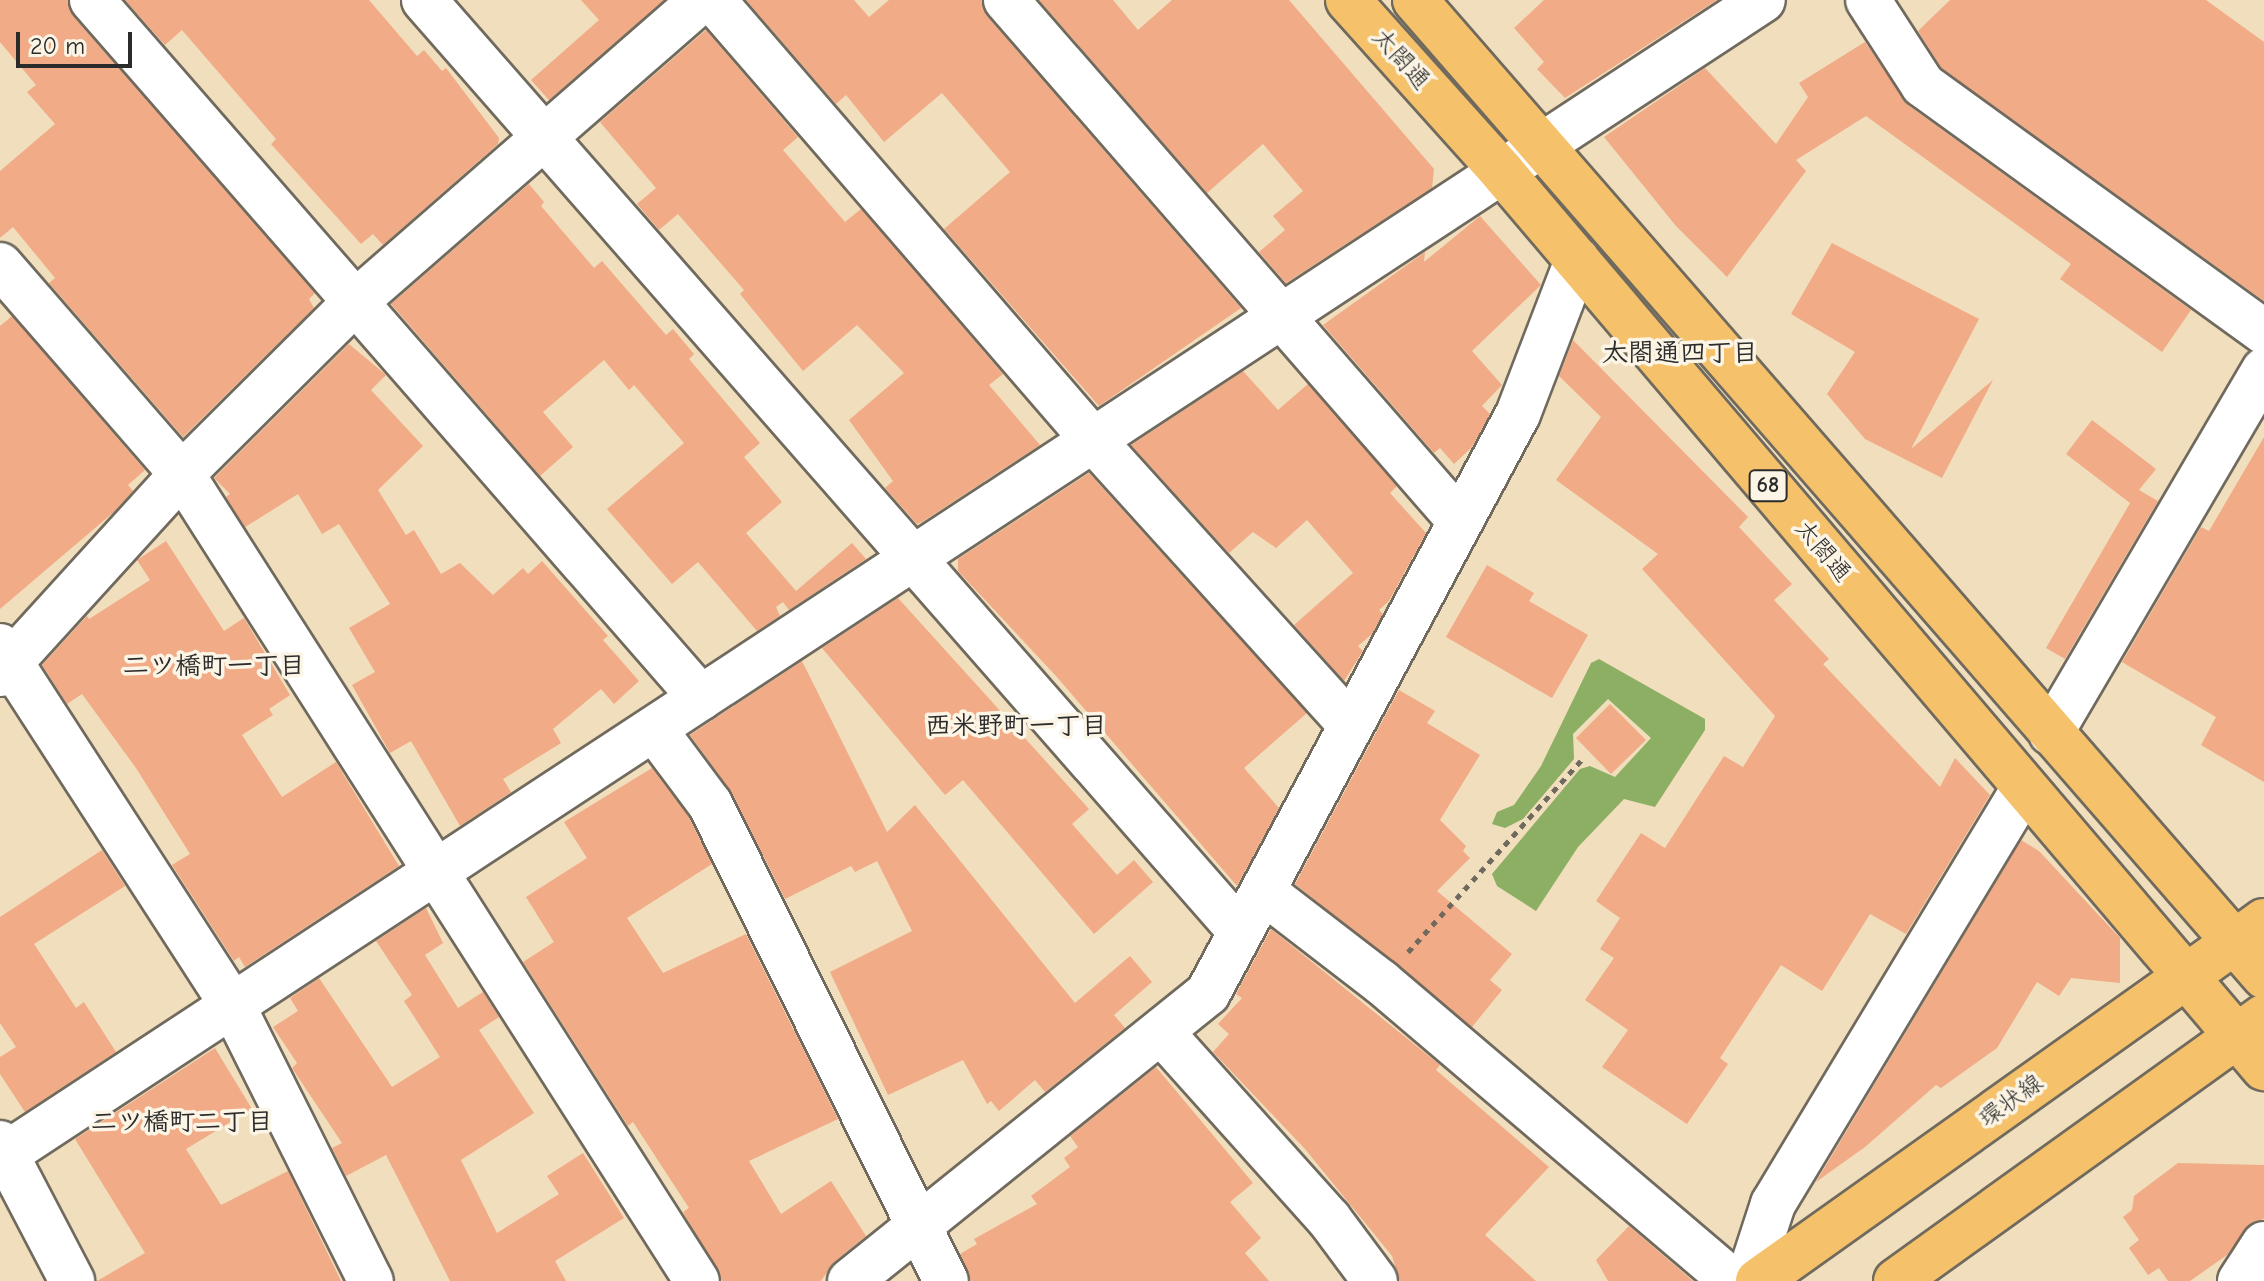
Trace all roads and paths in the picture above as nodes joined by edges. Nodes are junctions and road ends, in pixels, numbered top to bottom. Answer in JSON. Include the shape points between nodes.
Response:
{"nodes":[{"id":1,"x":92,"y":0,"type":"edge"},
{"id":2,"x":424,"y":0,"type":"edge"},
{"id":3,"x":702,"y":0,"type":"edge"},
{"id":4,"x":713,"y":0,"type":"edge"},
{"id":5,"x":1006,"y":0,"type":"edge"},
{"id":6,"x":1348,"y":0,"type":"edge"},
{"id":7,"x":1415,"y":0,"type":"edge"},
{"id":8,"x":1763,"y":0,"type":"edge"},
{"id":9,"x":1868,"y":0,"type":"edge"},
{"id":10,"x":544,"y":137,"type":"junction"},
{"id":11,"x":1544,"y":148,"type":"junction"},
{"id":12,"x":1503,"y":173,"type":"junction"},
{"id":13,"x":1577,"y":260,"type":"junction"},
{"id":14,"x":0,"y":265,"type":"edge"},
{"id":15,"x":353,"y":304,"type":"junction"},
{"id":16,"x":1282,"y":318,"type":"junction"},
{"id":17,"x":2264,"y":332,"type":"edge"},
{"id":18,"x":2264,"y":370,"type":"edge"},
{"id":19,"x":1094,"y":441,"type":"junction"},
{"id":20,"x":182,"y":474,"type":"junction"},
{"id":21,"x":1459,"y":520,"type":"junction"},
{"id":22,"x":911,"y":561,"type":"junction"},
{"id":23,"x":4,"y":661,"type":"edge"},
{"id":24,"x":701,"y":698,"type":"junction"},
{"id":25,"x":1350,"y":724,"type":"junction"},
{"id":26,"x":654,"y":729,"type":"junction"},
{"id":27,"x":2051,"y":733,"type":"junction"},
{"id":28,"x":1583,"y":758,"type":"dead end"},
{"id":29,"x":2023,"y":789,"type":"junction"},
{"id":30,"x":436,"y":872,"type":"junction"},
{"id":31,"x":1264,"y":892,"type":"junction"},
{"id":32,"x":1239,"y":930,"type":"junction"},
{"id":33,"x":2248,"y":932,"type":"edge"},
{"id":34,"x":2264,"y":976,"type":"edge"},
{"id":35,"x":2182,"y":978,"type":"junction"},
{"id":36,"x":1381,"y":982,"type":"junction"},
{"id":37,"x":233,"y":1006,"type":"junction"},
{"id":38,"x":1162,"y":1033,"type":"junction"},
{"id":39,"x":2254,"y":1041,"type":"edge"},
{"id":40,"x":2,"y":1152,"type":"edge"},
{"id":41,"x":918,"y":1230,"type":"junction"},
{"id":42,"x":2264,"y":1244,"type":"edge"},
{"id":43,"x":72,"y":1281,"type":"edge"},
{"id":44,"x":371,"y":1281,"type":"edge"},
{"id":45,"x":697,"y":1281,"type":"edge"},
{"id":46,"x":850,"y":1281,"type":"edge"},
{"id":47,"x":946,"y":1281,"type":"edge"},
{"id":48,"x":1375,"y":1281,"type":"edge"},
{"id":49,"x":1732,"y":1281,"type":"edge"},
{"id":50,"x":1748,"y":1281,"type":"edge"},
{"id":51,"x":1758,"y":1281,"type":"edge"},
{"id":52,"x":1896,"y":1281,"type":"edge"},
{"id":53,"x":2240,"y":1281,"type":"edge"}],
"edges":[{"from":1,"to":15,"type":"street"},
{"from":2,"to":10,"type":"street"},
{"from":3,"to":10,"type":"street"},
{"from":4,"to":19,"type":"street"},
{"from":5,"to":16,"type":"street"},
{"from":6,"to":12,"type":"main road","name":"太閤通","number":"68"},
{"from":7,"to":11,"type":"main road","name":"太閤通","number":"68"},
{"from":8,"to":11,"type":"street"},
{"from":9,"to":17,"type":"street","via":[[1923,85]]},
{"from":10,"to":15,"type":"street"},
{"from":10,"to":22,"type":"street"},
{"from":11,"to":12,"type":"street"},
{"from":11,"to":27,"type":"main road","name":"太閤通","number":"68"},
{"from":12,"to":13,"type":"main road","name":"太閤通","number":"68"},
{"from":12,"to":16,"type":"street"},
{"from":13,"to":21,"type":"street","via":[[1518,414]]},
{"from":13,"to":29,"type":"main road","name":"太閤通","number":"68"},
{"from":14,"to":20,"type":"street"},
{"from":15,"to":20,"type":"street"},
{"from":15,"to":24,"type":"street"},
{"from":16,"to":19,"type":"street"},
{"from":16,"to":21,"type":"street"},
{"from":18,"to":27,"type":"street"},
{"from":19,"to":22,"type":"street"},
{"from":19,"to":25,"type":"street"},
{"from":20,"to":23,"type":"street"},
{"from":20,"to":30,"type":"street"},
{"from":21,"to":25,"type":"street"},
{"from":22,"to":24,"type":"street"},
{"from":22,"to":32,"type":"street"},
{"from":23,"to":37,"type":"street"},
{"from":24,"to":26,"type":"street"},
{"from":25,"to":31,"type":"street"},
{"from":26,"to":30,"type":"street"},
{"from":26,"to":41,"type":"street","via":[[710,804]]},
{"from":27,"to":33,"type":"main road","name":"太閤通","number":"68"},
{"from":28,"to":36,"type":"path"},
{"from":29,"to":35,"type":"main road","name":"太閤通","number":"68"},
{"from":29,"to":50,"type":"street","via":[[1773,1204]]},
{"from":30,"to":37,"type":"street"},
{"from":30,"to":45,"type":"street"},
{"from":31,"to":32,"type":"street"},
{"from":31,"to":36,"type":"street"},
{"from":32,"to":38,"type":"street","via":[[1208,993]]},
{"from":33,"to":34,"type":"main road","name":"太閤通","number":"68"},
{"from":33,"to":35,"type":"main road","name":"環状線"},
{"from":35,"to":39,"type":"main road","name":"太閤通","number":"68"},
{"from":35,"to":51,"type":"main road","name":"環状線"},
{"from":36,"to":49,"type":"street"},
{"from":37,"to":40,"type":"street"},
{"from":37,"to":44,"type":"street"},
{"from":38,"to":41,"type":"street"},
{"from":38,"to":48,"type":"street","via":[[1329,1219]]},
{"from":39,"to":52,"type":"main road"},
{"from":40,"to":43,"type":"street"},
{"from":41,"to":46,"type":"street"},
{"from":41,"to":47,"type":"street"},
{"from":42,"to":53,"type":"street"}]}
